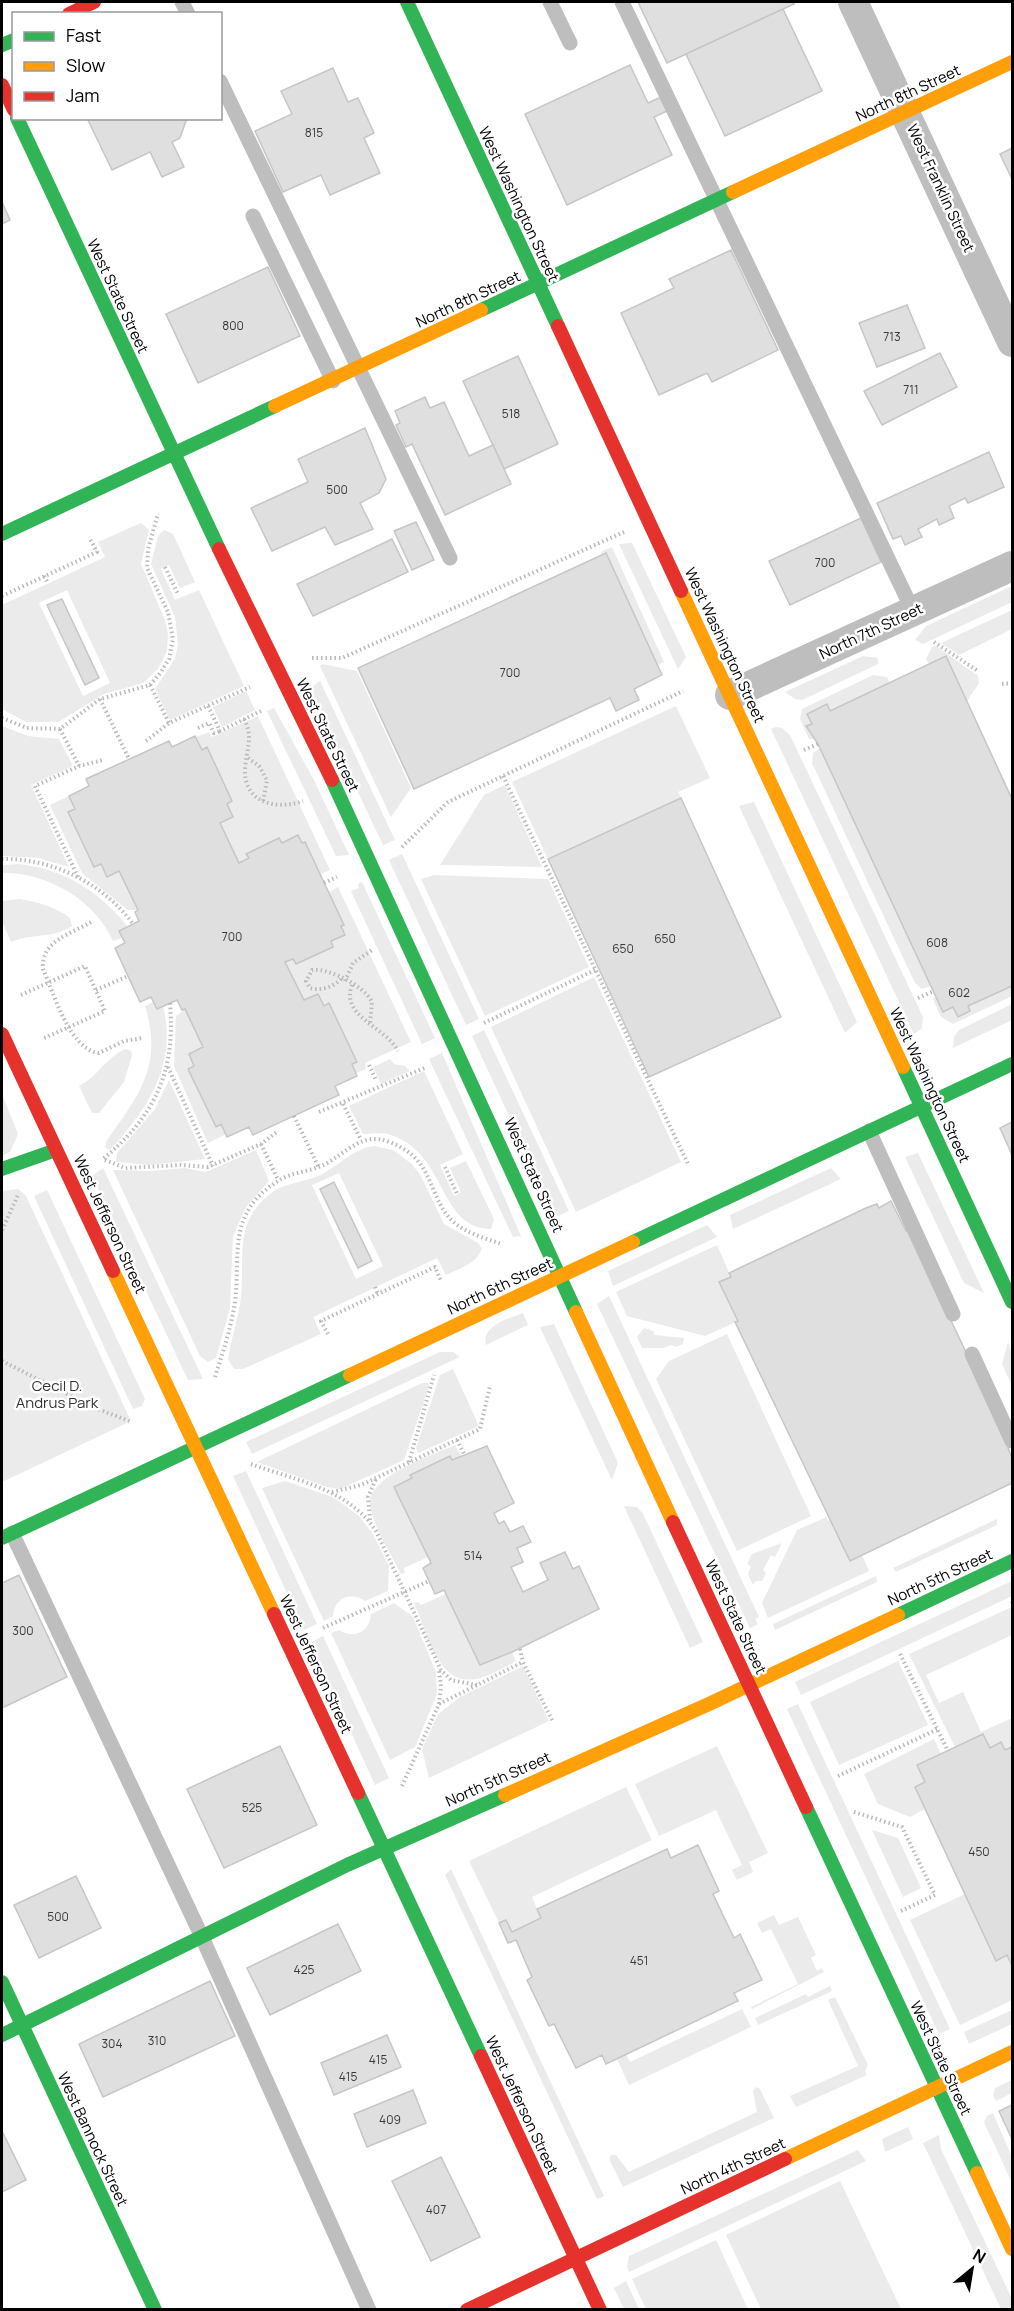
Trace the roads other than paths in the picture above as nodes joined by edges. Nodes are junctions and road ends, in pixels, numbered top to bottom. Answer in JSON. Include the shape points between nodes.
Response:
{"nodes":[{"id":1,"x":94,"y":2,"type":"edge"},
{"id":2,"x":407,"y":2,"type":"edge"},
{"id":3,"x":550,"y":2,"type":"edge"},
{"id":4,"x":622,"y":2,"type":"edge"},
{"id":5,"x":853,"y":2,"type":"edge"},
{"id":6,"x":73,"y":12,"type":"edge"},
{"id":7,"x":570,"y":43,"type":"dead end"},
{"id":8,"x":1012,"y":62,"type":"edge"},
{"id":9,"x":2,"y":85,"type":"edge"},
{"id":10,"x":222,"y":85,"type":"edge"},
{"id":11,"x":12,"y":107,"type":"edge"},
{"id":12,"x":905,"y":112,"type":"junction"},
{"id":13,"x":18,"y":120,"type":"edge"},
{"id":14,"x":717,"y":201,"type":"junction"},
{"id":15,"x":253,"y":216,"type":"dead end"},
{"id":16,"x":539,"y":284,"type":"junction"},
{"id":17,"x":1012,"y":342,"type":"edge"},
{"id":18,"x":359,"y":369,"type":"junction"},
{"id":19,"x":333,"y":381,"type":"junction"},
{"id":20,"x":174,"y":456,"type":"junction"},
{"id":21,"x":2,"y":534,"type":"edge"},
{"id":22,"x":450,"y":558,"type":"dead end"},
{"id":23,"x":1012,"y":566,"type":"edge"},
{"id":24,"x":913,"y":611,"type":"junction"},
{"id":25,"x":730,"y":695,"type":"junction"},
{"id":26,"x":2,"y":1034,"type":"edge"},
{"id":27,"x":1012,"y":1064,"type":"edge"},
{"id":28,"x":922,"y":1107,"type":"junction"},
{"id":29,"x":869,"y":1131,"type":"junction"},
{"id":30,"x":56,"y":1150,"type":"junction"},
{"id":31,"x":2,"y":1169,"type":"edge"},
{"id":32,"x":560,"y":1276,"type":"junction"},
{"id":33,"x":1012,"y":1302,"type":"edge"},
{"id":34,"x":953,"y":1314,"type":"dead end"},
{"id":35,"x":972,"y":1354,"type":"dead end"},
{"id":36,"x":1012,"y":1441,"type":"edge"},
{"id":37,"x":196,"y":1447,"type":"junction"},
{"id":38,"x":7,"y":1535,"type":"edge"},
{"id":39,"x":1012,"y":1561,"type":"edge"},
{"id":40,"x":749,"y":1685,"type":"junction"},
{"id":41,"x":384,"y":1849,"type":"junction"},
{"id":42,"x":201,"y":1935,"type":"junction"},
{"id":43,"x":2,"y":1982,"type":"edge"},
{"id":44,"x":22,"y":2025,"type":"junction"},
{"id":45,"x":2,"y":2035,"type":"edge"},
{"id":46,"x":1012,"y":2052,"type":"edge"},
{"id":47,"x":937,"y":2088,"type":"junction"},
{"id":48,"x":1012,"y":2249,"type":"edge"},
{"id":49,"x":575,"y":2259,"type":"junction"},
{"id":50,"x":155,"y":2310,"type":"edge"},
{"id":51,"x":369,"y":2310,"type":"edge"},
{"id":52,"x":467,"y":2310,"type":"edge"},
{"id":53,"x":600,"y":2310,"type":"edge"}],
"edges":[{"from":1,"to":6,"type":"street"},
{"from":2,"to":16,"type":"street","name":"West Washington Street"},
{"from":3,"to":7,"type":"lane"},
{"from":4,"to":14,"type":"lane"},
{"from":5,"to":12,"type":"street","name":"West Franklin Street"},
{"from":8,"to":12,"type":"street","name":"North 8th Street"},
{"from":9,"to":11,"type":"street"},
{"from":10,"to":18,"type":"lane"},
{"from":12,"to":14,"type":"street","name":"North 8th Street"},
{"from":12,"to":17,"type":"street","name":"West Franklin Street"},
{"from":13,"to":20,"type":"street","name":"West State Street"},
{"from":14,"to":16,"type":"street","name":"North 8th Street"},
{"from":14,"to":24,"type":"lane"},
{"from":15,"to":19,"type":"lane"},
{"from":16,"to":18,"type":"street","name":"North 8th Street"},
{"from":16,"to":25,"type":"street","name":"West Washington Street"},
{"from":18,"to":19,"type":"street","name":"North 8th Street"},
{"from":18,"to":22,"type":"lane"},
{"from":19,"to":20,"type":"street","name":"North 8th Street"},
{"from":20,"to":21,"type":"street","name":"North 8th Street"},
{"from":20,"to":32,"type":"street","name":"West State Street","via":[[376,871]]},
{"from":23,"to":24,"type":"street","name":"North 7th Street"},
{"from":24,"to":25,"type":"street","name":"North 7th Street"},
{"from":25,"to":28,"type":"street","name":"West Washington Street"},
{"from":26,"to":30,"type":"street","name":"West Jefferson Street"},
{"from":27,"to":28,"type":"street","name":"North 6th Street"},
{"from":28,"to":29,"type":"street","name":"North 6th Street"},
{"from":28,"to":33,"type":"street","name":"West Washington Street"},
{"from":29,"to":32,"type":"street","name":"North 6th Street"},
{"from":29,"to":34,"type":"lane"},
{"from":30,"to":31,"type":"street"},
{"from":30,"to":37,"type":"street","name":"West Jefferson Street"},
{"from":32,"to":37,"type":"street","name":"North 6th Street"},
{"from":32,"to":40,"type":"street","name":"West State Street"},
{"from":35,"to":36,"type":"lane"},
{"from":37,"to":38,"type":"street","name":"North 6th Street"},
{"from":37,"to":41,"type":"street","name":"West Jefferson Street"},
{"from":38,"to":42,"type":"lane"},
{"from":39,"to":40,"type":"street","name":"North 5th Street"},
{"from":40,"to":41,"type":"street","name":"North 5th Street"},
{"from":40,"to":47,"type":"street","name":"West State Street"},
{"from":41,"to":42,"type":"street","name":"North 5th Street"},
{"from":41,"to":49,"type":"street","name":"West Jefferson Street"},
{"from":42,"to":44,"type":"street","name":"North 5th Street"},
{"from":42,"to":51,"type":"lane"},
{"from":43,"to":44,"type":"street","name":"West Bannock Street"},
{"from":44,"to":45,"type":"street","name":"North 5th Street"},
{"from":44,"to":50,"type":"street","name":"West Bannock Street"},
{"from":46,"to":47,"type":"street","name":"North 4th Street"},
{"from":47,"to":48,"type":"street","name":"West State Street"},
{"from":47,"to":49,"type":"street","name":"North 4th Street"},
{"from":49,"to":52,"type":"street","name":"North 4th Street"},
{"from":49,"to":53,"type":"street","name":"West Jefferson Street"}]}
